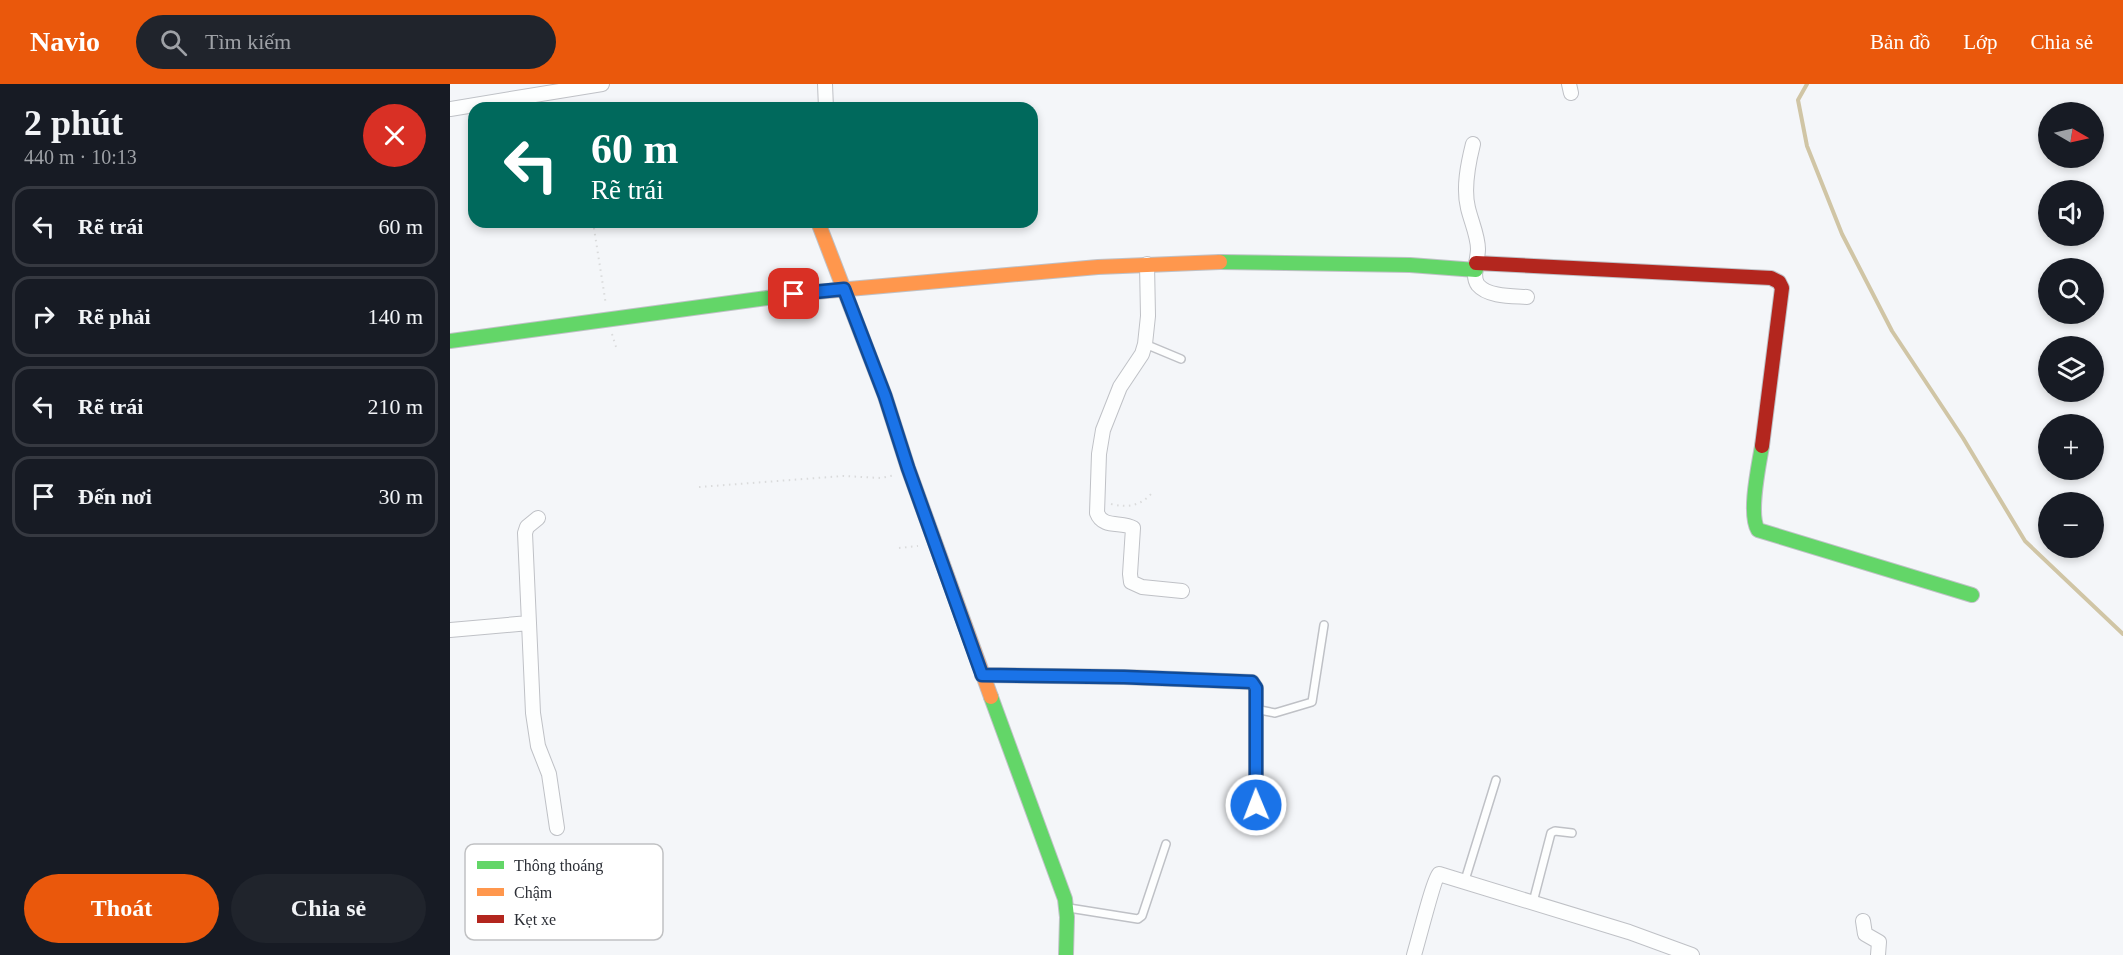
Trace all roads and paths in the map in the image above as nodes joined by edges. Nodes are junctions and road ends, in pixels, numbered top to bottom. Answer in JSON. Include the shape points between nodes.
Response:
{"nodes":[{"id":1,"x":602,"y":84,"type":"edge"},
{"id":2,"x":825,"y":84,"type":"edge"},
{"id":3,"x":493,"y":102,"type":"edge"},
{"id":4,"x":826,"y":102,"type":"edge"},
{"id":5,"x":468,"y":106,"type":"edge"},
{"id":6,"x":450,"y":109,"type":"edge"},
{"id":7,"x":1473,"y":144,"type":"dead end"},
{"id":8,"x":593,"y":228,"type":"edge"},
{"id":9,"x":820,"y":228,"type":"edge"},
{"id":10,"x":1147,"y":264,"type":"junction"},
{"id":11,"x":1476,"y":266,"type":"junction"},
{"id":12,"x":835,"y":289,"type":"junction"},
{"id":13,"x":1527,"y":297,"type":"dead end"},
{"id":14,"x":609,"y":320,"type":"junction"},
{"id":15,"x":450,"y":341,"type":"edge"},
{"id":16,"x":1145,"y":344,"type":"junction"},
{"id":17,"x":1181,"y":359,"type":"dead end"},
{"id":18,"x":895,"y":475,"type":"dead end"},
{"id":19,"x":699,"y":487,"type":"dead end"},
{"id":20,"x":1152,"y":492,"type":"dead end"},
{"id":21,"x":1097,"y":498,"type":"junction"},
{"id":22,"x":538,"y":518,"type":"dead end"},
{"id":23,"x":936,"y":542,"type":"junction"},
{"id":24,"x":899,"y":548,"type":"dead end"},
{"id":25,"x":1182,"y":591,"type":"dead end"},
{"id":26,"x":1972,"y":595,"type":"dead end"},
{"id":27,"x":530,"y":623,"type":"junction"},
{"id":28,"x":1324,"y":625,"type":"dead end"},
{"id":29,"x":450,"y":630,"type":"edge"},
{"id":30,"x":982,"y":675,"type":"junction"},
{"id":31,"x":1255,"y":709,"type":"junction"},
{"id":32,"x":1496,"y":780,"type":"dead end"},
{"id":33,"x":1256,"y":805,"type":"dead end"},
{"id":34,"x":557,"y":828,"type":"dead end"},
{"id":35,"x":1572,"y":833,"type":"dead end"},
{"id":36,"x":1166,"y":844,"type":"dead end"},
{"id":37,"x":1465,"y":880,"type":"junction"},
{"id":38,"x":1533,"y":902,"type":"junction"},
{"id":39,"x":1067,"y":908,"type":"junction"},
{"id":40,"x":1863,"y":921,"type":"dead end"},
{"id":41,"x":1066,"y":955,"type":"edge"},
{"id":42,"x":1414,"y":955,"type":"edge"},
{"id":43,"x":1692,"y":955,"type":"edge"},
{"id":44,"x":1878,"y":955,"type":"edge"}],
"edges":[{"from":1,"to":3,"type":"street"},
{"from":2,"to":4,"type":"street"},
{"from":5,"to":6,"type":"street"},
{"from":7,"to":11,"type":"street","via":[[1466,192],[1478,249]]},
{"from":8,"to":14,"type":"path"},
{"from":9,"to":12,"type":"street"},
{"from":10,"to":11,"type":"street","via":[[1232,261]]},
{"from":10,"to":12,"type":"street"},
{"from":10,"to":16,"type":"street"},
{"from":11,"to":13,"type":"street","via":[[1477,285],[1496,294]]},
{"from":11,"to":26,"type":"street","via":[[1771,278],[1779,282],[1782,288],[1755,491],[1758,530]]},
{"from":12,"to":14,"type":"street"},
{"from":12,"to":23,"type":"street","via":[[885,396]]},
{"from":14,"to":15,"type":"street"},
{"from":16,"to":17,"type":"lane"},
{"from":16,"to":21,"type":"street","via":[[1120,387],[1103,430]]},
{"from":18,"to":19,"type":"path"},
{"from":20,"to":21,"type":"path","via":[[1133,506]]},
{"from":21,"to":25,"type":"street","via":[[1101,521],[1133,528],[1131,582]]},
{"from":22,"to":27,"type":"street","via":[[525,533]]},
{"from":23,"to":24,"type":"path"},
{"from":23,"to":30,"type":"street"},
{"from":27,"to":29,"type":"street"},
{"from":27,"to":34,"type":"street","via":[[533,713],[538,746],[549,774]]},
{"from":28,"to":31,"type":"lane","via":[[1312,702],[1275,713]]},
{"from":30,"to":31,"type":"street","via":[[1248,681],[1256,688]]},
{"from":30,"to":39,"type":"street"},
{"from":31,"to":33,"type":"street"},
{"from":32,"to":37,"type":"lane"},
{"from":35,"to":38,"type":"lane","via":[[1551,833]]},
{"from":36,"to":39,"type":"lane","via":[[1138,919]]},
{"from":37,"to":38,"type":"street"},
{"from":37,"to":42,"type":"street","via":[[1436,875]]},
{"from":38,"to":43,"type":"street"},
{"from":39,"to":41,"type":"street"},
{"from":40,"to":44,"type":"street","via":[[1865,934],[1880,942]]}]}
